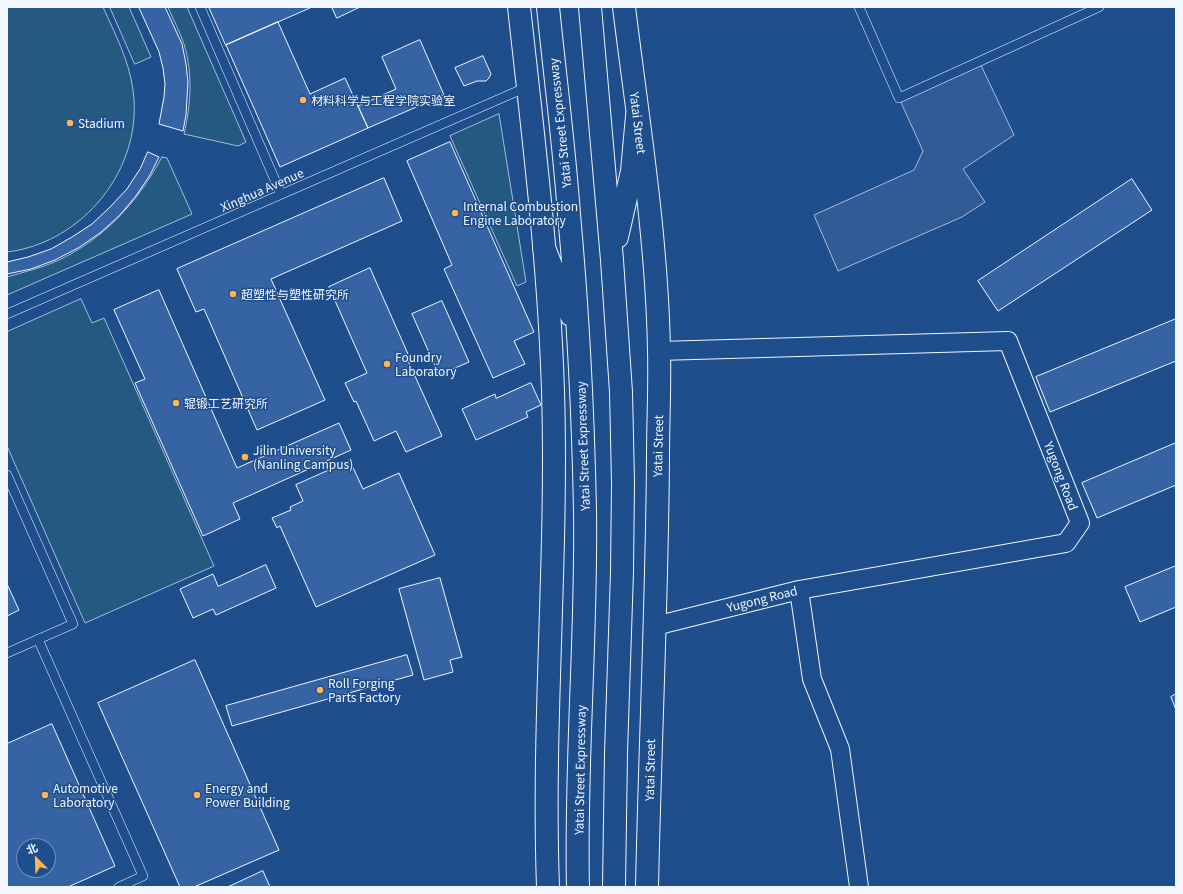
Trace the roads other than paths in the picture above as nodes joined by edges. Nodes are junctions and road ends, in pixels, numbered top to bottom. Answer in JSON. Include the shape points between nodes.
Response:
{"nodes":[{"id":1,"x":200,"y":7,"type":"edge"},
{"id":2,"x":519,"y":7,"type":"edge"},
{"id":3,"x":548,"y":7,"type":"edge"},
{"id":4,"x":590,"y":7,"type":"edge"},
{"id":5,"x":624,"y":7,"type":"edge"},
{"id":6,"x":859,"y":7,"type":"edge"},
{"id":7,"x":1099,"y":7,"type":"edge"},
{"id":8,"x":527,"y":87,"type":"junction"},
{"id":9,"x":637,"y":116,"type":"junction"},
{"id":10,"x":281,"y":194,"type":"junction"},
{"id":11,"x":544,"y":248,"type":"junction"},
{"id":12,"x":612,"y":260,"type":"junction"},
{"id":13,"x":7,"y":314,"type":"edge"},
{"id":14,"x":578,"y":333,"type":"junction"},
{"id":15,"x":659,"y":351,"type":"junction"},
{"id":16,"x":7,"y":475,"type":"edge"},
{"id":17,"x":799,"y":590,"type":"junction"},
{"id":18,"x":655,"y":626,"type":"junction"},
{"id":19,"x":38,"y":639,"type":"junction"},
{"id":20,"x":7,"y":653,"type":"edge"},
{"id":21,"x":120,"y":887,"type":"edge"},
{"id":22,"x":548,"y":887,"type":"edge"},
{"id":23,"x":578,"y":887,"type":"edge"},
{"id":24,"x":614,"y":887,"type":"edge"},
{"id":25,"x":647,"y":887,"type":"edge"},
{"id":26,"x":859,"y":887,"type":"edge"}],
"edges":[{"from":1,"to":10,"type":"lane"},
{"from":2,"to":8,"type":"main road"},
{"from":3,"to":14,"type":"main road","name":"Yatai Street Expressway","via":[[569,212]]},
{"from":4,"to":12,"type":"main road"},
{"from":5,"to":9,"type":"main road","name":"Yatai Street"},
{"from":6,"to":7,"type":"lane","via":[[899,98]]},
{"from":8,"to":10,"type":"lane","name":"Xinghua Avenue"},
{"from":8,"to":11,"type":"main road"},
{"from":9,"to":12,"type":"main road","via":[[632,171]]},
{"from":9,"to":15,"type":"main road","name":"Yatai Street","via":[[652,230]]},
{"from":10,"to":13,"type":"lane","name":"Xinghua Avenue"},
{"from":11,"to":14,"type":"main road"},
{"from":11,"to":22,"type":"main road","via":[[553,390],[554,480],[548,744]]},
{"from":12,"to":24,"type":"main road","via":[[621,392],[623,482]]},
{"from":14,"to":23,"type":"main road","name":"Yatai Street Expressway","via":[[585,513]]},
{"from":15,"to":17,"type":"street","name":"Yugong Road","via":[[1008,341],[1080,523],[1066,543]]},
{"from":15,"to":18,"type":"main road","name":"Yatai Street"},
{"from":16,"to":19,"type":"lane","via":[[73,624]]},
{"from":17,"to":18,"type":"street","name":"Yugong Road"},
{"from":17,"to":26,"type":"street","via":[[812,679],[840,749]]},
{"from":18,"to":25,"type":"main road","name":"Yatai Street"},
{"from":19,"to":20,"type":"lane"},
{"from":19,"to":21,"type":"lane","via":[[143,876]]}]}
